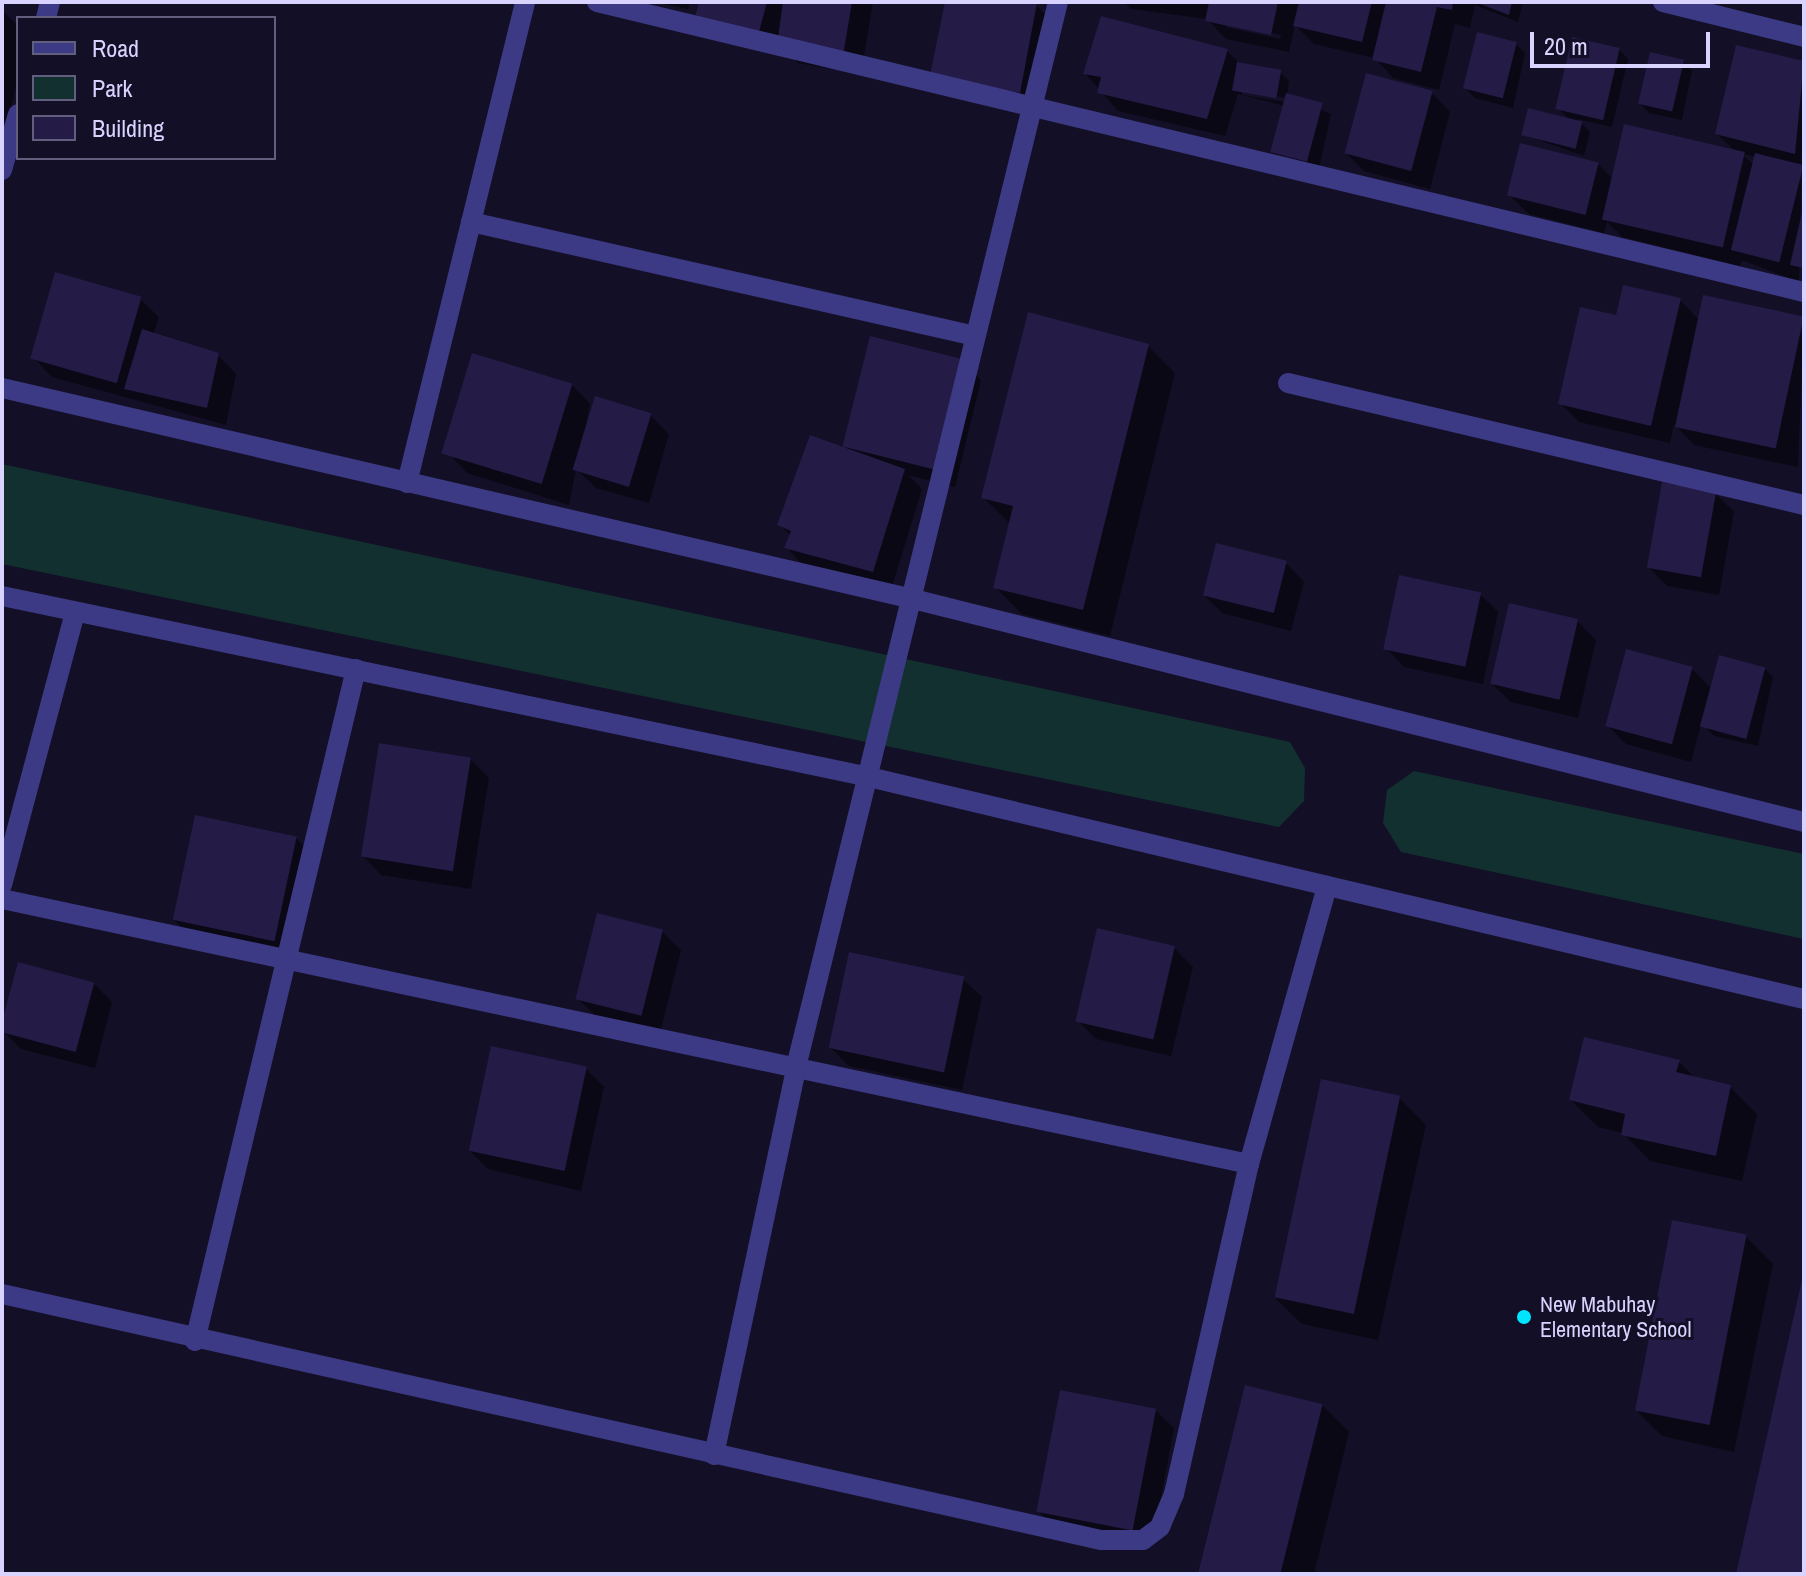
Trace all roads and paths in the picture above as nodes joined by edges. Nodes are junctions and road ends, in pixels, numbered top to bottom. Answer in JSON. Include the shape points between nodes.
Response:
{"nodes":[{"id":1,"x":525,"y":2,"type":"edge"},
{"id":2,"x":597,"y":2,"type":"edge"},
{"id":3,"x":1058,"y":2,"type":"edge"},
{"id":4,"x":1663,"y":2,"type":"edge"},
{"id":5,"x":1804,"y":37,"type":"edge"},
{"id":6,"x":1033,"y":108,"type":"junction"},
{"id":7,"x":16,"y":121,"type":"edge"},
{"id":8,"x":2,"y":170,"type":"edge"},
{"id":9,"x":471,"y":222,"type":"junction"},
{"id":10,"x":1804,"y":292,"type":"edge"},
{"id":11,"x":975,"y":336,"type":"junction"},
{"id":12,"x":1288,"y":383,"type":"dead end"},
{"id":13,"x":2,"y":388,"type":"edge"},
{"id":14,"x":407,"y":483,"type":"junction"},
{"id":15,"x":1804,"y":505,"type":"edge"},
{"id":16,"x":2,"y":596,"type":"edge"},
{"id":17,"x":913,"y":599,"type":"junction"},
{"id":18,"x":75,"y":612,"type":"junction"},
{"id":19,"x":356,"y":669,"type":"junction"},
{"id":20,"x":869,"y":777,"type":"junction"},
{"id":21,"x":1804,"y":822,"type":"edge"},
{"id":22,"x":2,"y":885,"type":"edge"},
{"id":23,"x":1327,"y":886,"type":"junction"},
{"id":24,"x":2,"y":899,"type":"edge"},
{"id":25,"x":285,"y":959,"type":"junction"},
{"id":26,"x":1804,"y":999,"type":"edge"},
{"id":27,"x":797,"y":1063,"type":"junction"},
{"id":28,"x":1249,"y":1164,"type":"junction"},
{"id":29,"x":2,"y":1294,"type":"edge"},
{"id":30,"x":195,"y":1341,"type":"junction"},
{"id":31,"x":714,"y":1455,"type":"junction"}],
"edges":[{"from":1,"to":9,"type":"street"},
{"from":2,"to":6,"type":"street"},
{"from":3,"to":6,"type":"street"},
{"from":4,"to":5,"type":"street"},
{"from":6,"to":10,"type":"street"},
{"from":6,"to":11,"type":"street"},
{"from":7,"to":8,"type":"street"},
{"from":9,"to":11,"type":"street"},
{"from":9,"to":14,"type":"street"},
{"from":11,"to":17,"type":"street"},
{"from":12,"to":15,"type":"street"},
{"from":13,"to":14,"type":"street"},
{"from":14,"to":17,"type":"street"},
{"from":16,"to":18,"type":"street"},
{"from":17,"to":20,"type":"street"},
{"from":17,"to":21,"type":"street"},
{"from":18,"to":19,"type":"street"},
{"from":18,"to":22,"type":"street"},
{"from":19,"to":20,"type":"street"},
{"from":19,"to":25,"type":"street"},
{"from":20,"to":23,"type":"street"},
{"from":20,"to":27,"type":"street"},
{"from":23,"to":26,"type":"street"},
{"from":23,"to":28,"type":"street"},
{"from":24,"to":25,"type":"street"},
{"from":25,"to":27,"type":"street"},
{"from":25,"to":30,"type":"street"},
{"from":27,"to":28,"type":"street"},
{"from":27,"to":31,"type":"street"},
{"from":28,"to":31,"type":"street","via":[[1174,1494],[1160,1527],[1143,1540],[1101,1540]]},
{"from":29,"to":30,"type":"street"},
{"from":30,"to":31,"type":"street"}]}
